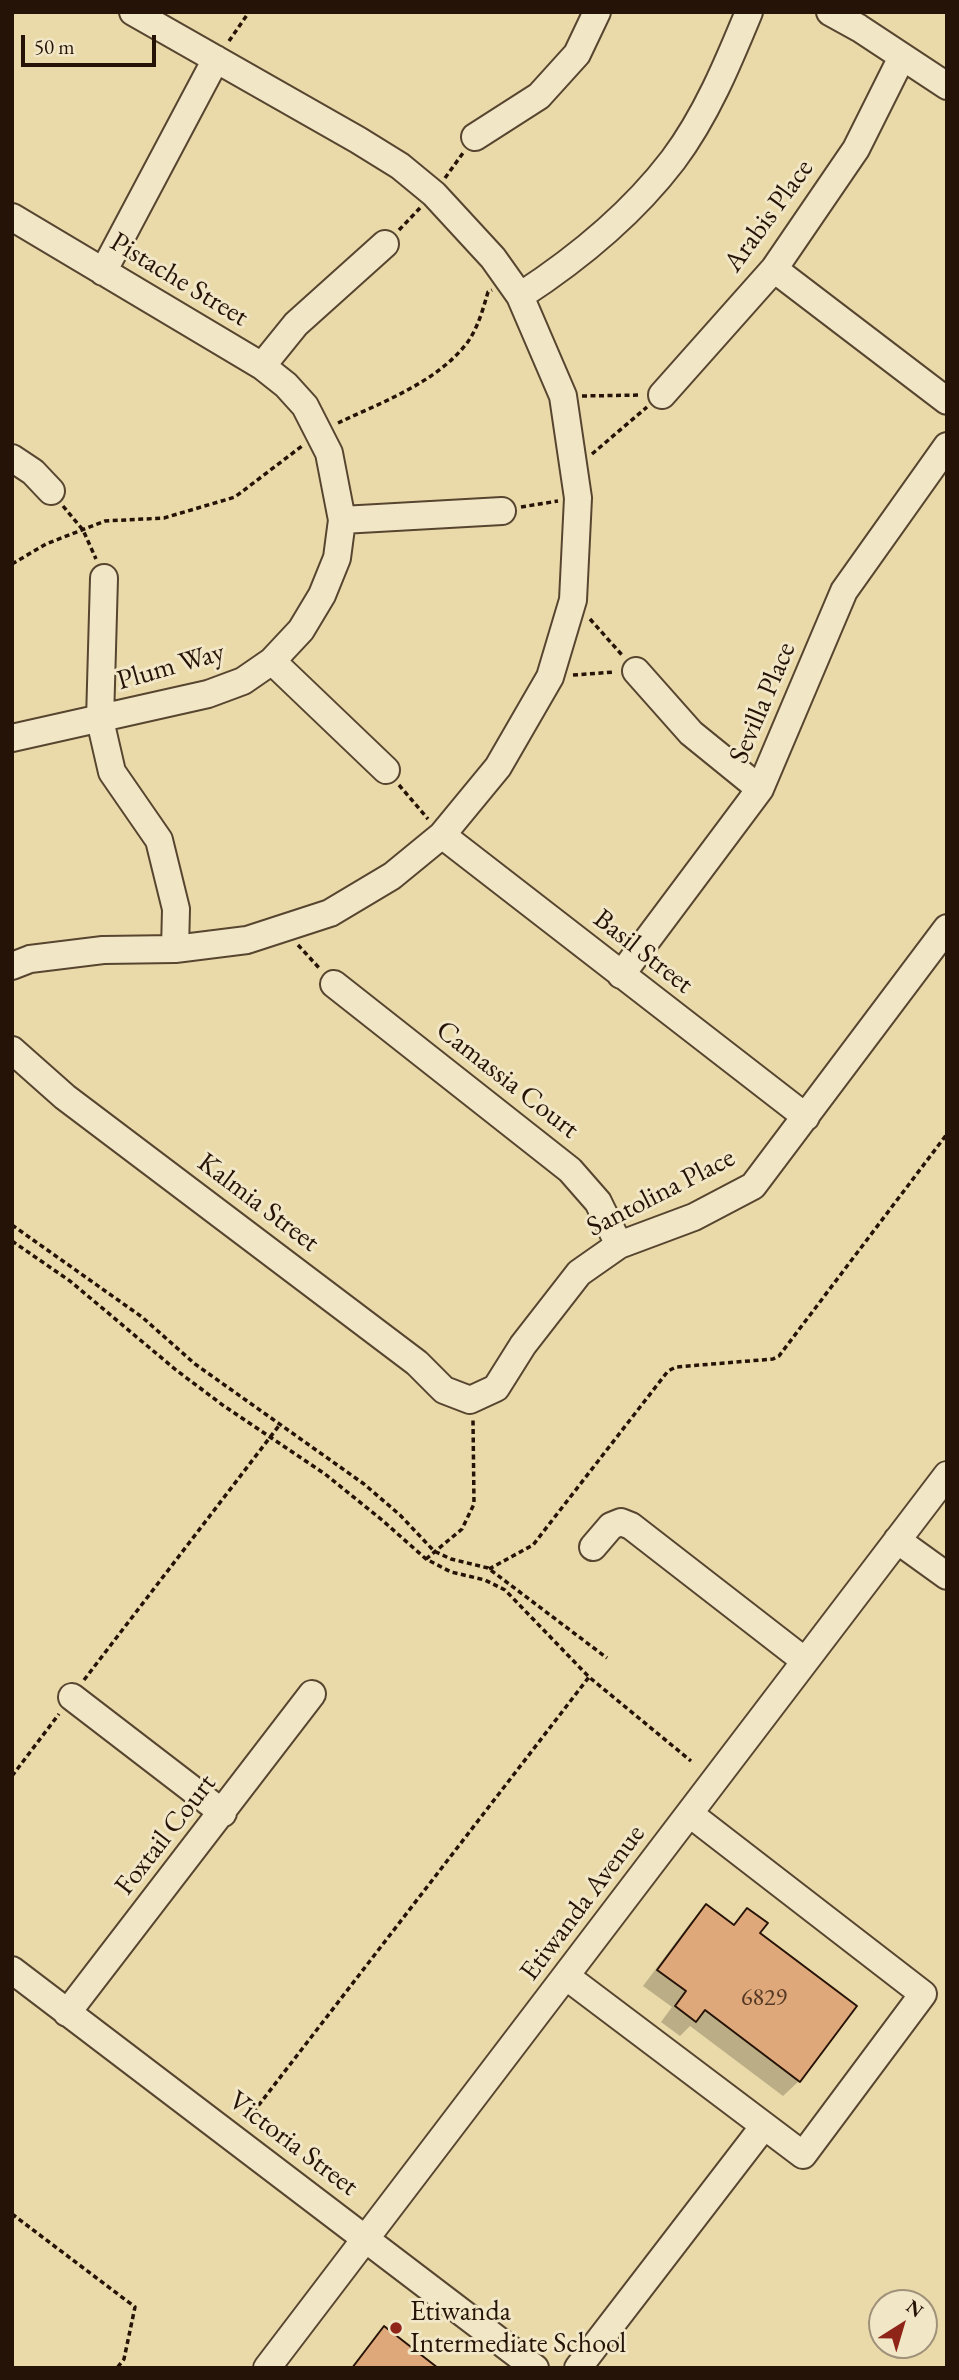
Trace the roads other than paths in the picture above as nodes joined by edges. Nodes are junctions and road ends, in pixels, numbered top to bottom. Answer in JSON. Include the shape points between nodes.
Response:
{"nodes":[{"id":1,"x":133,"y":12,"type":"edge"},
{"id":2,"x":597,"y":12,"type":"edge"},
{"id":3,"x":749,"y":12,"type":"edge"},
{"id":4,"x":830,"y":12,"type":"edge"},
{"id":5,"x":223,"y":50,"type":"junction"},
{"id":6,"x":902,"y":57,"type":"junction"},
{"id":7,"x":947,"y":86,"type":"edge"},
{"id":8,"x":475,"y":137,"type":"dead end"},
{"id":9,"x":12,"y":217,"type":"edge"},
{"id":10,"x":385,"y":244,"type":"dead end"},
{"id":11,"x":774,"y":269,"type":"junction"},
{"id":12,"x":103,"y":272,"type":"junction"},
{"id":13,"x":514,"y":287,"type":"junction"},
{"id":14,"x":262,"y":366,"type":"junction"},
{"id":15,"x":662,"y":395,"type":"road end"},
{"id":16,"x":947,"y":401,"type":"edge"},
{"id":17,"x":305,"y":406,"type":"joint"},
{"id":18,"x":947,"y":446,"type":"edge"},
{"id":19,"x":12,"y":458,"type":"edge"},
{"id":20,"x":51,"y":491,"type":"road end"},
{"id":21,"x":502,"y":511,"type":"road end"},
{"id":22,"x":342,"y":520,"type":"junction"},
{"id":23,"x":104,"y":578,"type":"road end"},
{"id":24,"x":272,"y":661,"type":"junction"},
{"id":25,"x":636,"y":671,"type":"road end"},
{"id":26,"x":100,"y":720,"type":"junction"},
{"id":27,"x":12,"y":738,"type":"edge"},
{"id":28,"x":386,"y":770,"type":"road end"},
{"id":29,"x":760,"y":789,"type":"junction"},
{"id":30,"x":442,"y":835,"type":"junction"},
{"id":31,"x":947,"y":928,"type":"edge"},
{"id":32,"x":175,"y":949,"type":"junction"},
{"id":33,"x":12,"y":966,"type":"edge"},
{"id":34,"x":621,"y":975,"type":"junction"},
{"id":35,"x":334,"y":984,"type":"road end"},
{"id":36,"x":12,"y":1050,"type":"edge"},
{"id":37,"x":806,"y":1117,"type":"junction"},
{"id":38,"x":618,"y":1245,"type":"junction"},
{"id":39,"x":470,"y":1400,"type":"joint"},
{"id":40,"x":947,"y":1475,"type":"edge"},
{"id":41,"x":897,"y":1540,"type":"junction"},
{"id":42,"x":593,"y":1547,"type":"dead end"},
{"id":43,"x":947,"y":1576,"type":"edge"},
{"id":44,"x":806,"y":1661,"type":"junction"},
{"id":45,"x":312,"y":1694,"type":"dead end"},
{"id":46,"x":72,"y":1696,"type":"road end"},
{"id":47,"x":223,"y":1812,"type":"junction"},
{"id":48,"x":690,"y":1814,"type":"junction"},
{"id":49,"x":12,"y":1970,"type":"edge"},
{"id":50,"x":567,"y":1977,"type":"junction"},
{"id":51,"x":67,"y":2013,"type":"junction"},
{"id":52,"x":764,"y":2126,"type":"junction"},
{"id":53,"x":365,"y":2238,"type":"junction"},
{"id":54,"x":267,"y":2368,"type":"edge"},
{"id":55,"x":535,"y":2368,"type":"edge"},
{"id":56,"x":578,"y":2368,"type":"edge"}],
"edges":[{"from":1,"to":5,"type":"street"},
{"from":2,"to":8,"type":"street","via":[[577,54],[538,96]]},
{"from":3,"to":13,"type":"street","via":[[706,106],[646,193],[551,276]]},
{"from":4,"to":6,"type":"street"},
{"from":5,"to":12,"type":"street"},
{"from":5,"to":13,"type":"street","via":[[400,166],[464,225]]},
{"from":6,"to":7,"type":"street"},
{"from":6,"to":11,"type":"street","name":"Arabis Place","via":[[856,149]]},
{"from":9,"to":12,"type":"street","name":"Pistache Street"},
{"from":10,"to":14,"type":"street","via":[[296,324]]},
{"from":11,"to":15,"type":"street","name":"Arabis Place"},
{"from":11,"to":16,"type":"street"},
{"from":12,"to":14,"type":"street","name":"Pistache Street"},
{"from":13,"to":30,"type":"street","via":[[563,396],[578,498],[573,600],[550,677],[498,767]]},
{"from":14,"to":17,"type":"street","name":"Pistache Street"},
{"from":17,"to":22,"type":"street","name":"Plum Way","via":[[329,453]]},
{"from":18,"to":29,"type":"street","name":"Sevilla Place","via":[[844,591]]},
{"from":19,"to":20,"type":"street"},
{"from":21,"to":22,"type":"street"},
{"from":22,"to":24,"type":"street","name":"Plum Way","via":[[337,558],[322,594],[301,630]]},
{"from":23,"to":26,"type":"street"},
{"from":24,"to":26,"type":"street","name":"Plum Way","via":[[243,681],[208,694]]},
{"from":24,"to":28,"type":"street"},
{"from":25,"to":29,"type":"street","via":[[691,733]]},
{"from":26,"to":27,"type":"street","name":"Plum Way"},
{"from":26,"to":32,"type":"street","via":[[112,772],[159,840],[176,909]]},
{"from":29,"to":34,"type":"street","name":"Sevilla Place"},
{"from":30,"to":32,"type":"street","via":[[392,876],[330,912],[247,940]]},
{"from":30,"to":34,"type":"street","name":"Basil Street"},
{"from":31,"to":37,"type":"street","name":"Santolina Place"},
{"from":32,"to":33,"type":"street","via":[[103,950]]},
{"from":34,"to":37,"type":"street","name":"Basil Street"},
{"from":35,"to":38,"type":"street","name":"Camassia Court","via":[[570,1170],[598,1202]]},
{"from":36,"to":39,"type":"street","name":"Kalmia Street","via":[[65,1097],[417,1363],[444,1390]]},
{"from":37,"to":38,"type":"street","name":"Santolina Place","via":[[753,1186],[694,1217]]},
{"from":38,"to":39,"type":"street","name":"Santolina Place","via":[[579,1272],[496,1388]]},
{"from":40,"to":41,"type":"street","name":"Etiwanda Avenue"},
{"from":41,"to":43,"type":"street"},
{"from":41,"to":44,"type":"street","name":"Etiwanda Avenue"},
{"from":42,"to":44,"type":"street","via":[[611,1526],[621,1522],[631,1526]]},
{"from":44,"to":48,"type":"street","name":"Etiwanda Avenue"},
{"from":45,"to":47,"type":"street","name":"Foxtail Court"},
{"from":46,"to":47,"type":"street"},
{"from":47,"to":51,"type":"street","name":"Foxtail Court"},
{"from":48,"to":50,"type":"street","name":"Etiwanda Avenue"},
{"from":48,"to":52,"type":"street","via":[[923,1994],[803,2155]]},
{"from":49,"to":51,"type":"street","name":"Victoria Street"},
{"from":50,"to":52,"type":"street"},
{"from":50,"to":53,"type":"street","name":"Etiwanda Avenue"},
{"from":51,"to":53,"type":"street","name":"Victoria Street"},
{"from":52,"to":56,"type":"street"},
{"from":53,"to":54,"type":"street","name":"Etiwanda Avenue"},
{"from":53,"to":55,"type":"street","name":"Victoria Street"}]}
